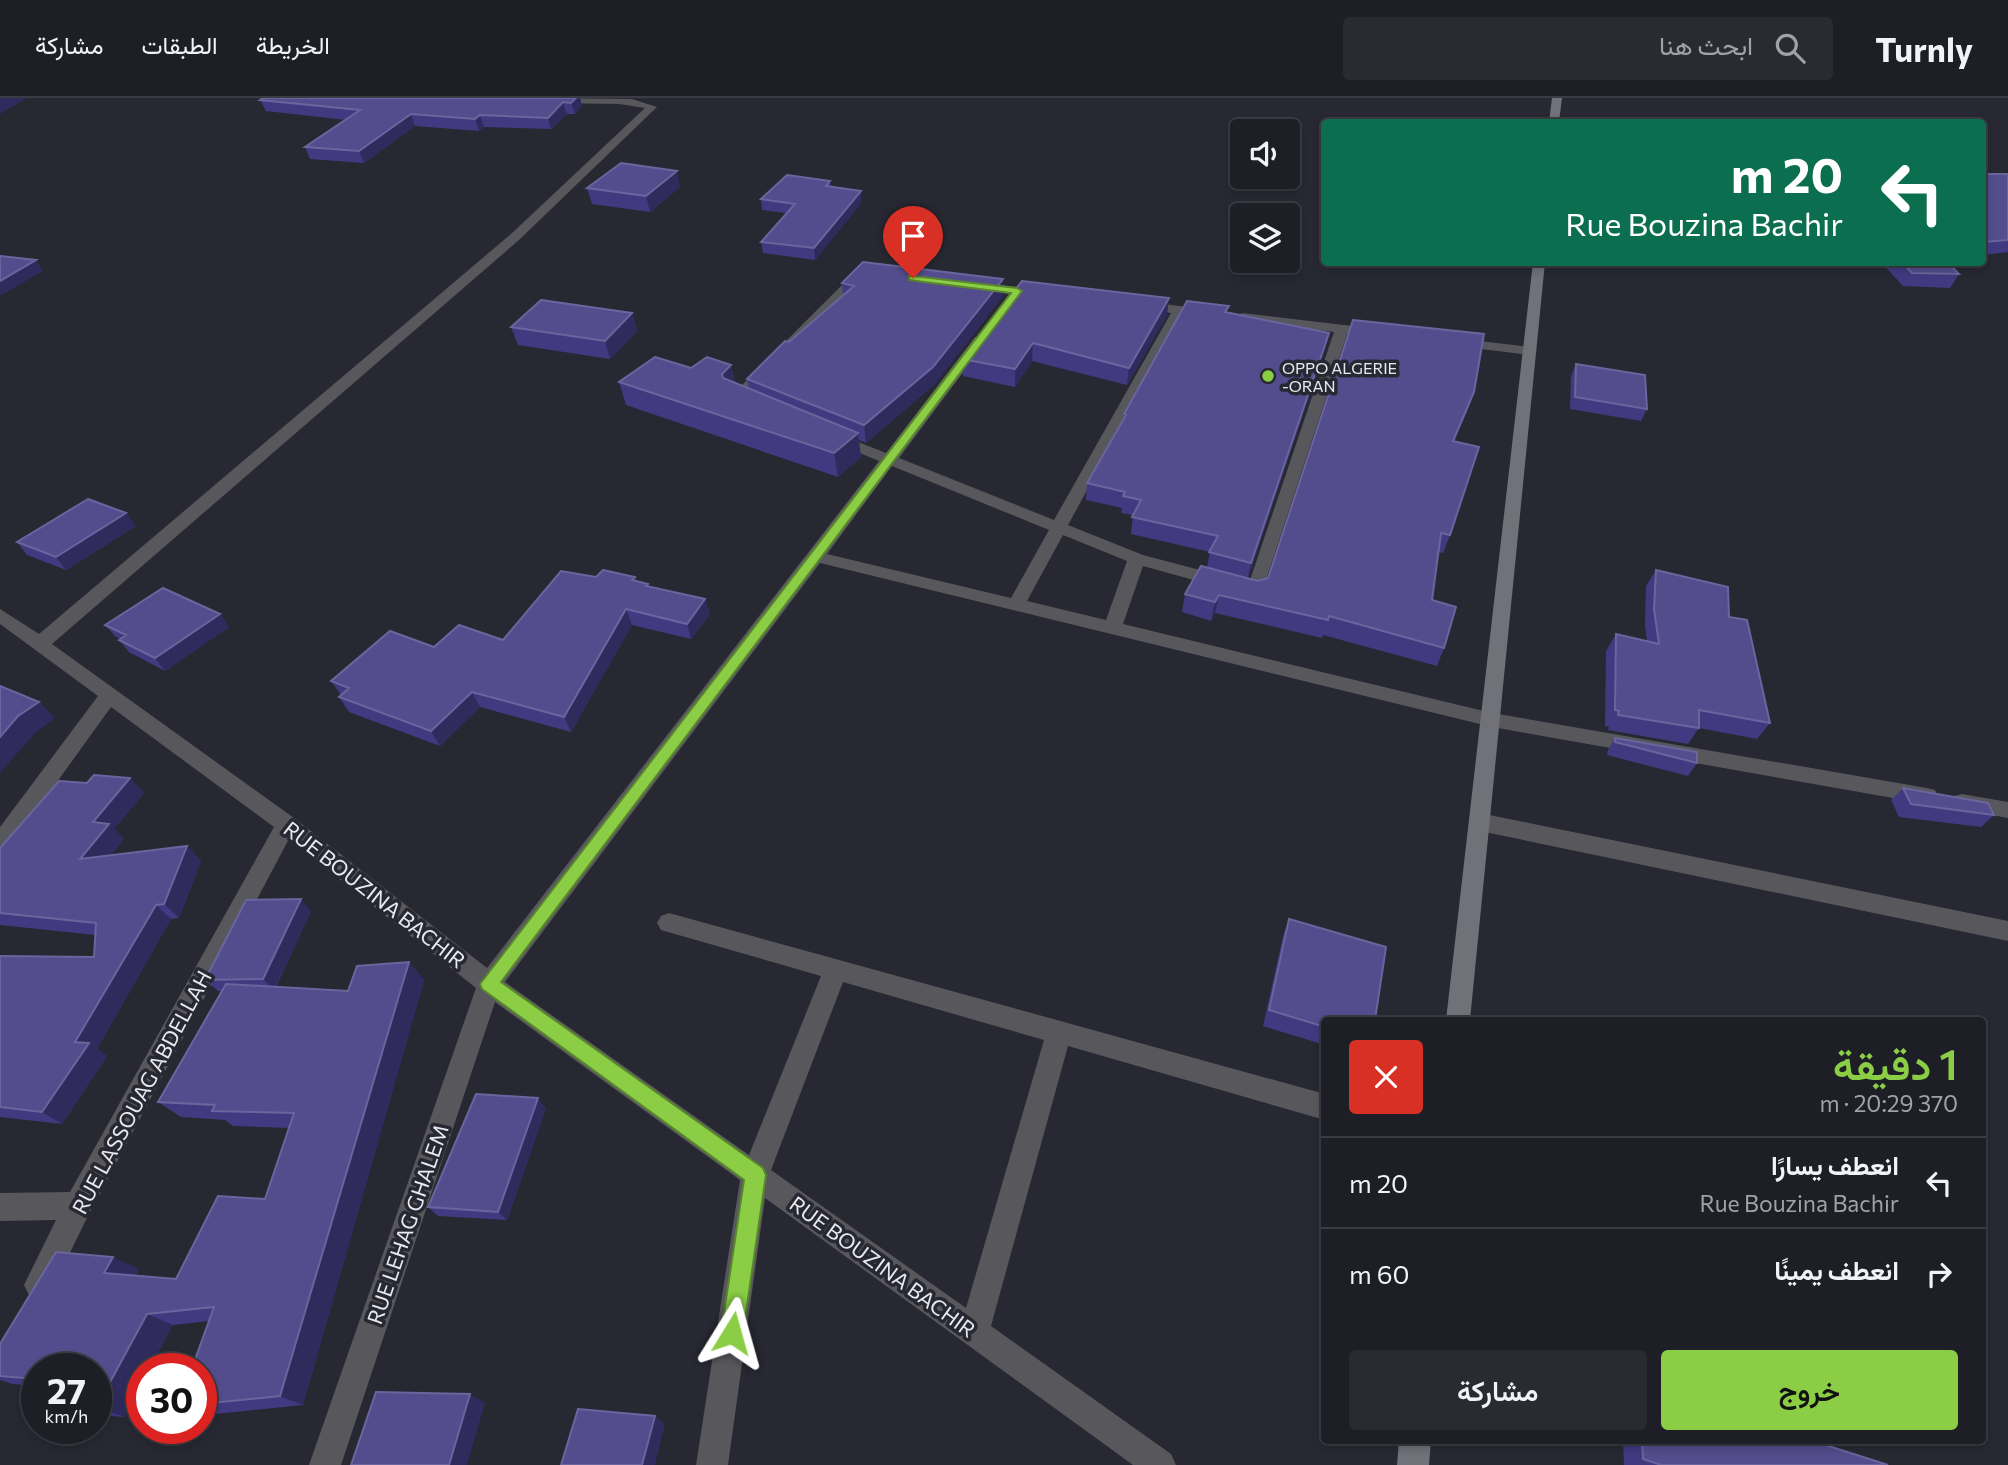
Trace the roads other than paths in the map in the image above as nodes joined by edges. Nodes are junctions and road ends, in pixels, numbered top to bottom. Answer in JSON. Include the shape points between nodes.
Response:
{"nodes":[{"id":1,"x":1557,"y":98,"type":"edge"},
{"id":2,"x":533,"y":101,"type":"edge"},
{"id":3,"x":652,"y":101,"type":"edge"},
{"id":4,"x":1554,"y":119,"type":"edge"},
{"id":5,"x":1539,"y":266,"type":"edge"},
{"id":6,"x":874,"y":274,"type":"edge"},
{"id":7,"x":965,"y":285,"type":"edge"},
{"id":8,"x":1017,"y":291,"type":"junction"},
{"id":9,"x":1058,"y":296,"type":"edge"},
{"id":10,"x":1125,"y":304,"type":"edge"},
{"id":11,"x":1179,"y":310,"type":"junction"},
{"id":12,"x":1342,"y":329,"type":"junction"},
{"id":13,"x":1396,"y":336,"type":"edge"},
{"id":14,"x":1436,"y":340,"type":"edge"},
{"id":15,"x":1530,"y":351,"type":"junction"},
{"id":16,"x":761,"y":409,"type":"edge"},
{"id":17,"x":824,"y":434,"type":"edge"},
{"id":18,"x":888,"y":459,"type":"junction"},
{"id":19,"x":1059,"y":527,"type":"junction"},
{"id":20,"x":814,"y":556,"type":"junction"},
{"id":21,"x":1137,"y":559,"type":"junction"},
{"id":22,"x":1016,"y":604,"type":"junction"},
{"id":23,"x":0,"y":615,"type":"edge"},
{"id":24,"x":1112,"y":628,"type":"junction"},
{"id":25,"x":40,"y":644,"type":"junction"},
{"id":26,"x":110,"y":694,"type":"junction"},
{"id":27,"x":1492,"y":720,"type":"junction"},
{"id":28,"x":2008,"y":810,"type":"edge"},
{"id":29,"x":1480,"y":822,"type":"junction"},
{"id":30,"x":286,"y":824,"type":"junction"},
{"id":31,"x":0,"y":844,"type":"edge"},
{"id":32,"x":669,"y":923,"type":"dead end"},
{"id":33,"x":2008,"y":931,"type":"edge"},
{"id":34,"x":836,"y":970,"type":"junction"},
{"id":35,"x":489,"y":984,"type":"junction"},
{"id":36,"x":1458,"y":1017,"type":"edge"},
{"id":37,"x":1059,"y":1032,"type":"junction"},
{"id":38,"x":1321,"y":1106,"type":"edge"},
{"id":39,"x":755,"y":1175,"type":"junction"},
{"id":40,"x":78,"y":1206,"type":"junction"},
{"id":41,"x":0,"y":1207,"type":"edge"},
{"id":42,"x":30,"y":1302,"type":"edge"},
{"id":43,"x":974,"y":1332,"type":"junction"},
{"id":44,"x":1415,"y":1444,"type":"edge"},
{"id":45,"x":325,"y":1465,"type":"edge"},
{"id":46,"x":712,"y":1465,"type":"edge"},
{"id":47,"x":1160,"y":1465,"type":"edge"},
{"id":48,"x":1413,"y":1465,"type":"edge"}],
"edges":[{"from":1,"to":4,"type":"main road"},
{"from":2,"to":3,"type":"street"},
{"from":3,"to":25,"type":"street","via":[[645,116],[515,237]]},
{"from":5,"to":15,"type":"main road"},
{"from":6,"to":16,"type":"street","via":[[860,272],[736,399]]},
{"from":7,"to":8,"type":"street"},
{"from":8,"to":9,"type":"street"},
{"from":8,"to":18,"type":"street","name":"RUE LEHAG GHALEM"},
{"from":10,"to":11,"type":"street"},
{"from":11,"to":12,"type":"street"},
{"from":11,"to":19,"type":"street"},
{"from":12,"to":13,"type":"street"},
{"from":12,"to":21,"type":"street","via":[[1255,591]]},
{"from":14,"to":15,"type":"street"},
{"from":15,"to":27,"type":"main road"},
{"from":17,"to":18,"type":"street"},
{"from":18,"to":19,"type":"street"},
{"from":18,"to":20,"type":"street","name":"RUE LEHAG GHALEM"},
{"from":19,"to":21,"type":"street"},
{"from":19,"to":22,"type":"street"},
{"from":20,"to":22,"type":"street"},
{"from":20,"to":35,"type":"street","name":"RUE LEHAG GHALEM"},
{"from":21,"to":24,"type":"street"},
{"from":22,"to":24,"type":"street"},
{"from":23,"to":25,"type":"street","name":"RUE BOUZINA BACHIR"},
{"from":24,"to":27,"type":"street"},
{"from":25,"to":26,"type":"street","name":"RUE BOUZINA BACHIR"},
{"from":26,"to":30,"type":"street","name":"RUE BOUZINA BACHIR"},
{"from":26,"to":31,"type":"street"},
{"from":27,"to":28,"type":"street"},
{"from":27,"to":29,"type":"main road"},
{"from":29,"to":33,"type":"street"},
{"from":29,"to":36,"type":"main road"},
{"from":30,"to":35,"type":"street","name":"RUE BOUZINA BACHIR"},
{"from":30,"to":40,"type":"street","name":"RUE LASSOUAG ABDELLAH"},
{"from":32,"to":34,"type":"street"},
{"from":34,"to":37,"type":"street"},
{"from":34,"to":39,"type":"street"},
{"from":35,"to":39,"type":"street","name":"RUE BOUZINA BACHIR"},
{"from":35,"to":45,"type":"street","name":"RUE LEHAG GHALEM"},
{"from":37,"to":38,"type":"street"},
{"from":37,"to":43,"type":"street"},
{"from":39,"to":43,"type":"street","name":"RUE BOUZINA BACHIR"},
{"from":39,"to":46,"type":"street"},
{"from":40,"to":41,"type":"street"},
{"from":40,"to":42,"type":"street","name":"RUE LASSOUAG ABDELLAH"},
{"from":43,"to":47,"type":"street","name":"RUE BOUZINA BACHIR"},
{"from":44,"to":48,"type":"main road"}]}
